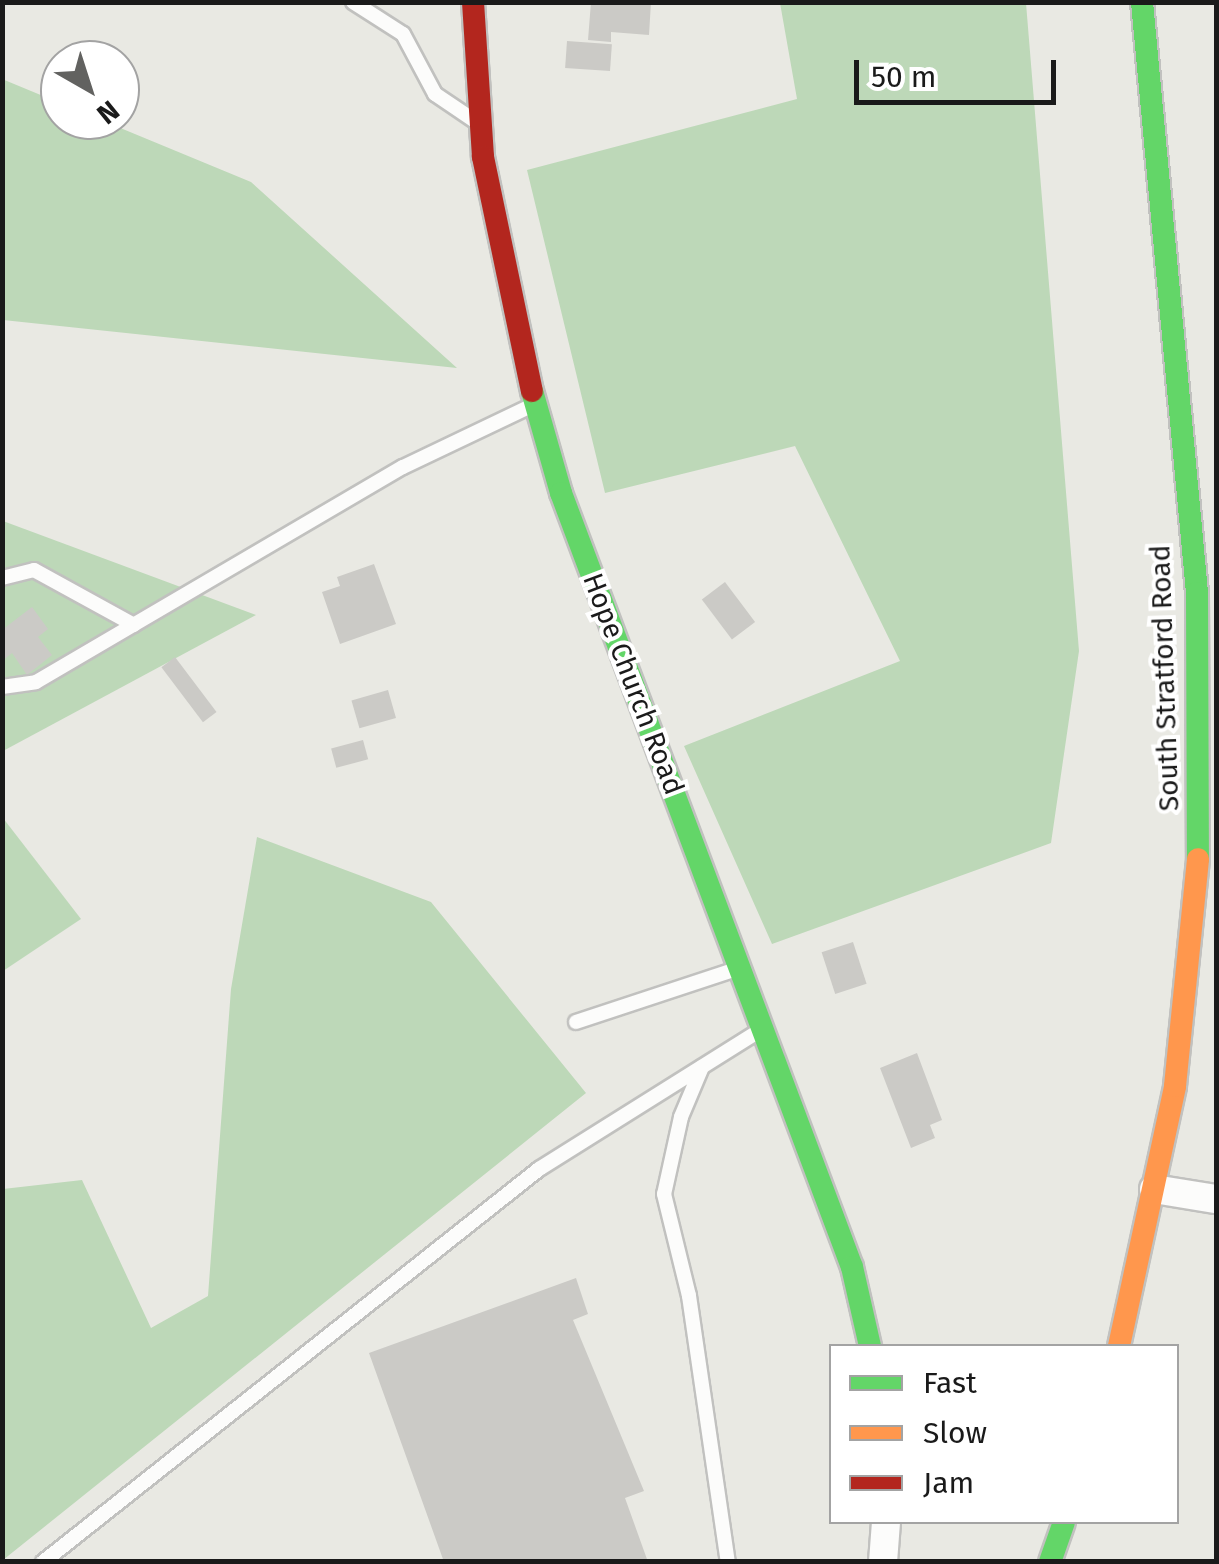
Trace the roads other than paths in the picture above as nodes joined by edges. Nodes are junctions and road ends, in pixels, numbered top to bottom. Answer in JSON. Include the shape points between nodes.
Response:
{"nodes":[{"id":1,"x":353,"y":2,"type":"edge"},
{"id":2,"x":473,"y":2,"type":"edge"},
{"id":3,"x":1142,"y":2,"type":"edge"},
{"id":4,"x":481,"y":124,"type":"junction"},
{"id":5,"x":536,"y":403,"type":"junction"},
{"id":6,"x":2,"y":578,"type":"edge"},
{"id":7,"x":134,"y":626,"type":"junction"},
{"id":8,"x":2,"y":688,"type":"edge"},
{"id":9,"x":1208,"y":757,"type":"edge"},
{"id":10,"x":739,"y":968,"type":"junction"},
{"id":11,"x":576,"y":1022,"type":"dead end"},
{"id":12,"x":762,"y":1028,"type":"junction"},
{"id":13,"x":702,"y":1067,"type":"junction"},
{"id":14,"x":1154,"y":1188,"type":"junction"},
{"id":15,"x":1216,"y":1199,"type":"edge"},
{"id":16,"x":870,"y":1344,"type":"edge"},
{"id":17,"x":1118,"y":1344,"type":"edge"},
{"id":18,"x":886,"y":1524,"type":"edge"},
{"id":19,"x":1063,"y":1524,"type":"edge"},
{"id":20,"x":43,"y":1562,"type":"edge"},
{"id":21,"x":728,"y":1562,"type":"edge"},
{"id":22,"x":883,"y":1562,"type":"edge"},
{"id":23,"x":1050,"y":1562,"type":"edge"}],
"edges":[{"from":1,"to":4,"type":"lane","via":[[403,34],[435,94]]},
{"from":2,"to":4,"type":"street","name":"Hope Church Road"},
{"from":3,"to":9,"type":"street","name":"South Stratford Road"},
{"from":4,"to":5,"type":"street","name":"Hope Church Road","via":[[514,326]]},
{"from":5,"to":7,"type":"lane","via":[[403,467]]},
{"from":5,"to":10,"type":"street","name":"Hope Church Road","via":[[561,493]]},
{"from":6,"to":7,"type":"lane","via":[[34,570]]},
{"from":7,"to":8,"type":"lane","via":[[36,682]]},
{"from":9,"to":14,"type":"street","name":"South Stratford Road","via":[[1176,1068]]},
{"from":10,"to":11,"type":"lane"},
{"from":10,"to":12,"type":"street","name":"Hope Church Road"},
{"from":12,"to":13,"type":"lane"},
{"from":12,"to":16,"type":"street","name":"Hope Church Road","via":[[852,1268]]},
{"from":13,"to":20,"type":"lane","via":[[539,1168]]},
{"from":13,"to":21,"type":"lane","via":[[681,1117],[664,1194],[689,1296]]},
{"from":14,"to":15,"type":"street"},
{"from":14,"to":17,"type":"street","name":"South Stratford Road"},
{"from":18,"to":22,"type":"street"},
{"from":19,"to":23,"type":"street"}]}
